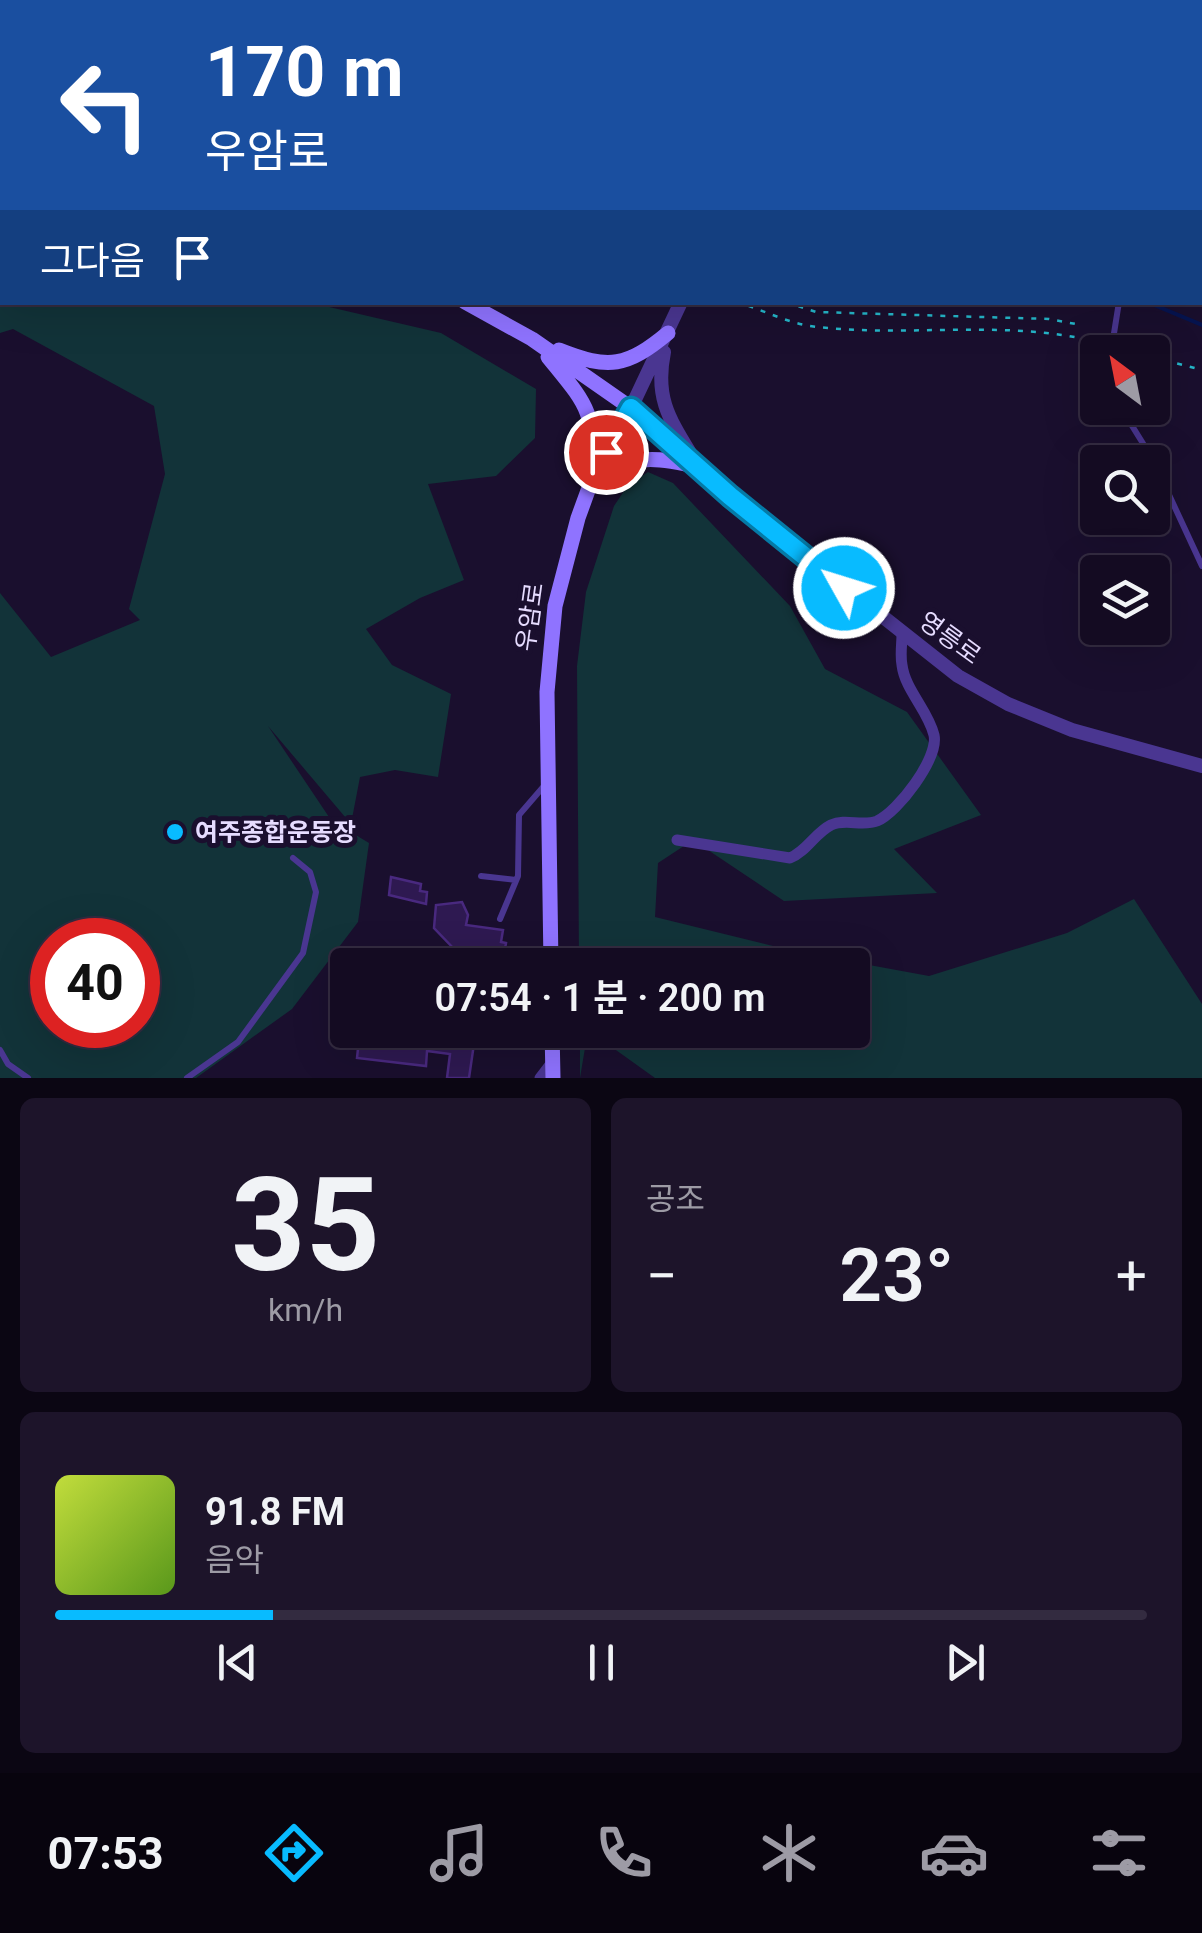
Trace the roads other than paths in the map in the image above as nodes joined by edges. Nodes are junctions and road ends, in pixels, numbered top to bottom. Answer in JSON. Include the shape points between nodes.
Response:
{"nodes":[{"id":1,"x":471,"y":305,"type":"edge"},
{"id":2,"x":680,"y":305,"type":"edge"},
{"id":3,"x":1118,"y":305,"type":"edge"},
{"id":4,"x":668,"y":333,"type":"junction"},
{"id":5,"x":1112,"y":335,"type":"edge"},
{"id":6,"x":532,"y":338,"type":"junction"},
{"id":7,"x":631,"y":408,"type":"junction"},
{"id":8,"x":1131,"y":425,"type":"edge"},
{"id":9,"x":698,"y":466,"type":"junction"},
{"id":10,"x":590,"y":485,"type":"junction"},
{"id":11,"x":1202,"y":566,"type":"edge"},
{"id":12,"x":902,"y":634,"type":"junction"},
{"id":13,"x":1202,"y":766,"type":"edge"},
{"id":14,"x":548,"y":781,"type":"junction"},
{"id":15,"x":677,"y":840,"type":"dead end"},
{"id":16,"x":294,"y":858,"type":"dead end"},
{"id":17,"x":481,"y":876,"type":"dead end"},
{"id":18,"x":516,"y":880,"type":"junction"},
{"id":19,"x":500,"y":919,"type":"dead end"},
{"id":20,"x":551,"y":948,"type":"edge"},
{"id":21,"x":553,"y":1048,"type":"edge"},
{"id":22,"x":0,"y":1050,"type":"edge"},
{"id":23,"x":553,"y":1060,"type":"junction"},
{"id":24,"x":28,"y":1078,"type":"edge"},
{"id":25,"x":187,"y":1078,"type":"edge"},
{"id":26,"x":540,"y":1078,"type":"edge"},
{"id":27,"x":555,"y":1078,"type":"edge"}],
"edges":[{"from":1,"to":6,"type":"main road","name":"영릉로"},
{"from":2,"to":4,"type":"street","name":"우암로"},
{"from":3,"to":5,"type":"lane"},
{"from":4,"to":6,"type":"main road","via":[[642,354],[605,364]]},
{"from":4,"to":7,"type":"street","name":"우암로"},
{"from":4,"to":9,"type":"street","via":[[658,381],[674,428]]},
{"from":6,"to":7,"type":"main road","name":"영릉로"},
{"from":6,"to":10,"type":"main road","via":[[574,389],[592,424]]},
{"from":7,"to":9,"type":"street","name":"영릉로"},
{"from":7,"to":10,"type":"main road","name":"우암로"},
{"from":8,"to":11,"type":"lane"},
{"from":9,"to":10,"type":"main road","via":[[643,458]]},
{"from":9,"to":12,"type":"street","name":"영릉로"},
{"from":10,"to":14,"type":"main road","name":"우암로","via":[[555,606]]},
{"from":12,"to":13,"type":"street","name":"영릉로","via":[[1008,704],[1088,735]]},
{"from":12,"to":15,"type":"street","via":[[902,666],[936,740],[932,761],[891,812],[876,822],[828,826],[790,858]]},
{"from":14,"to":18,"type":"lane","via":[[519,815]]},
{"from":14,"to":20,"type":"main road","name":"우암로"},
{"from":16,"to":25,"type":"lane","via":[[310,872],[316,892],[303,953],[238,1042]]},
{"from":17,"to":18,"type":"lane"},
{"from":18,"to":19,"type":"lane"},
{"from":21,"to":23,"type":"main road"},
{"from":22,"to":24,"type":"lane"},
{"from":23,"to":26,"type":"street"},
{"from":23,"to":27,"type":"main road"}]}
